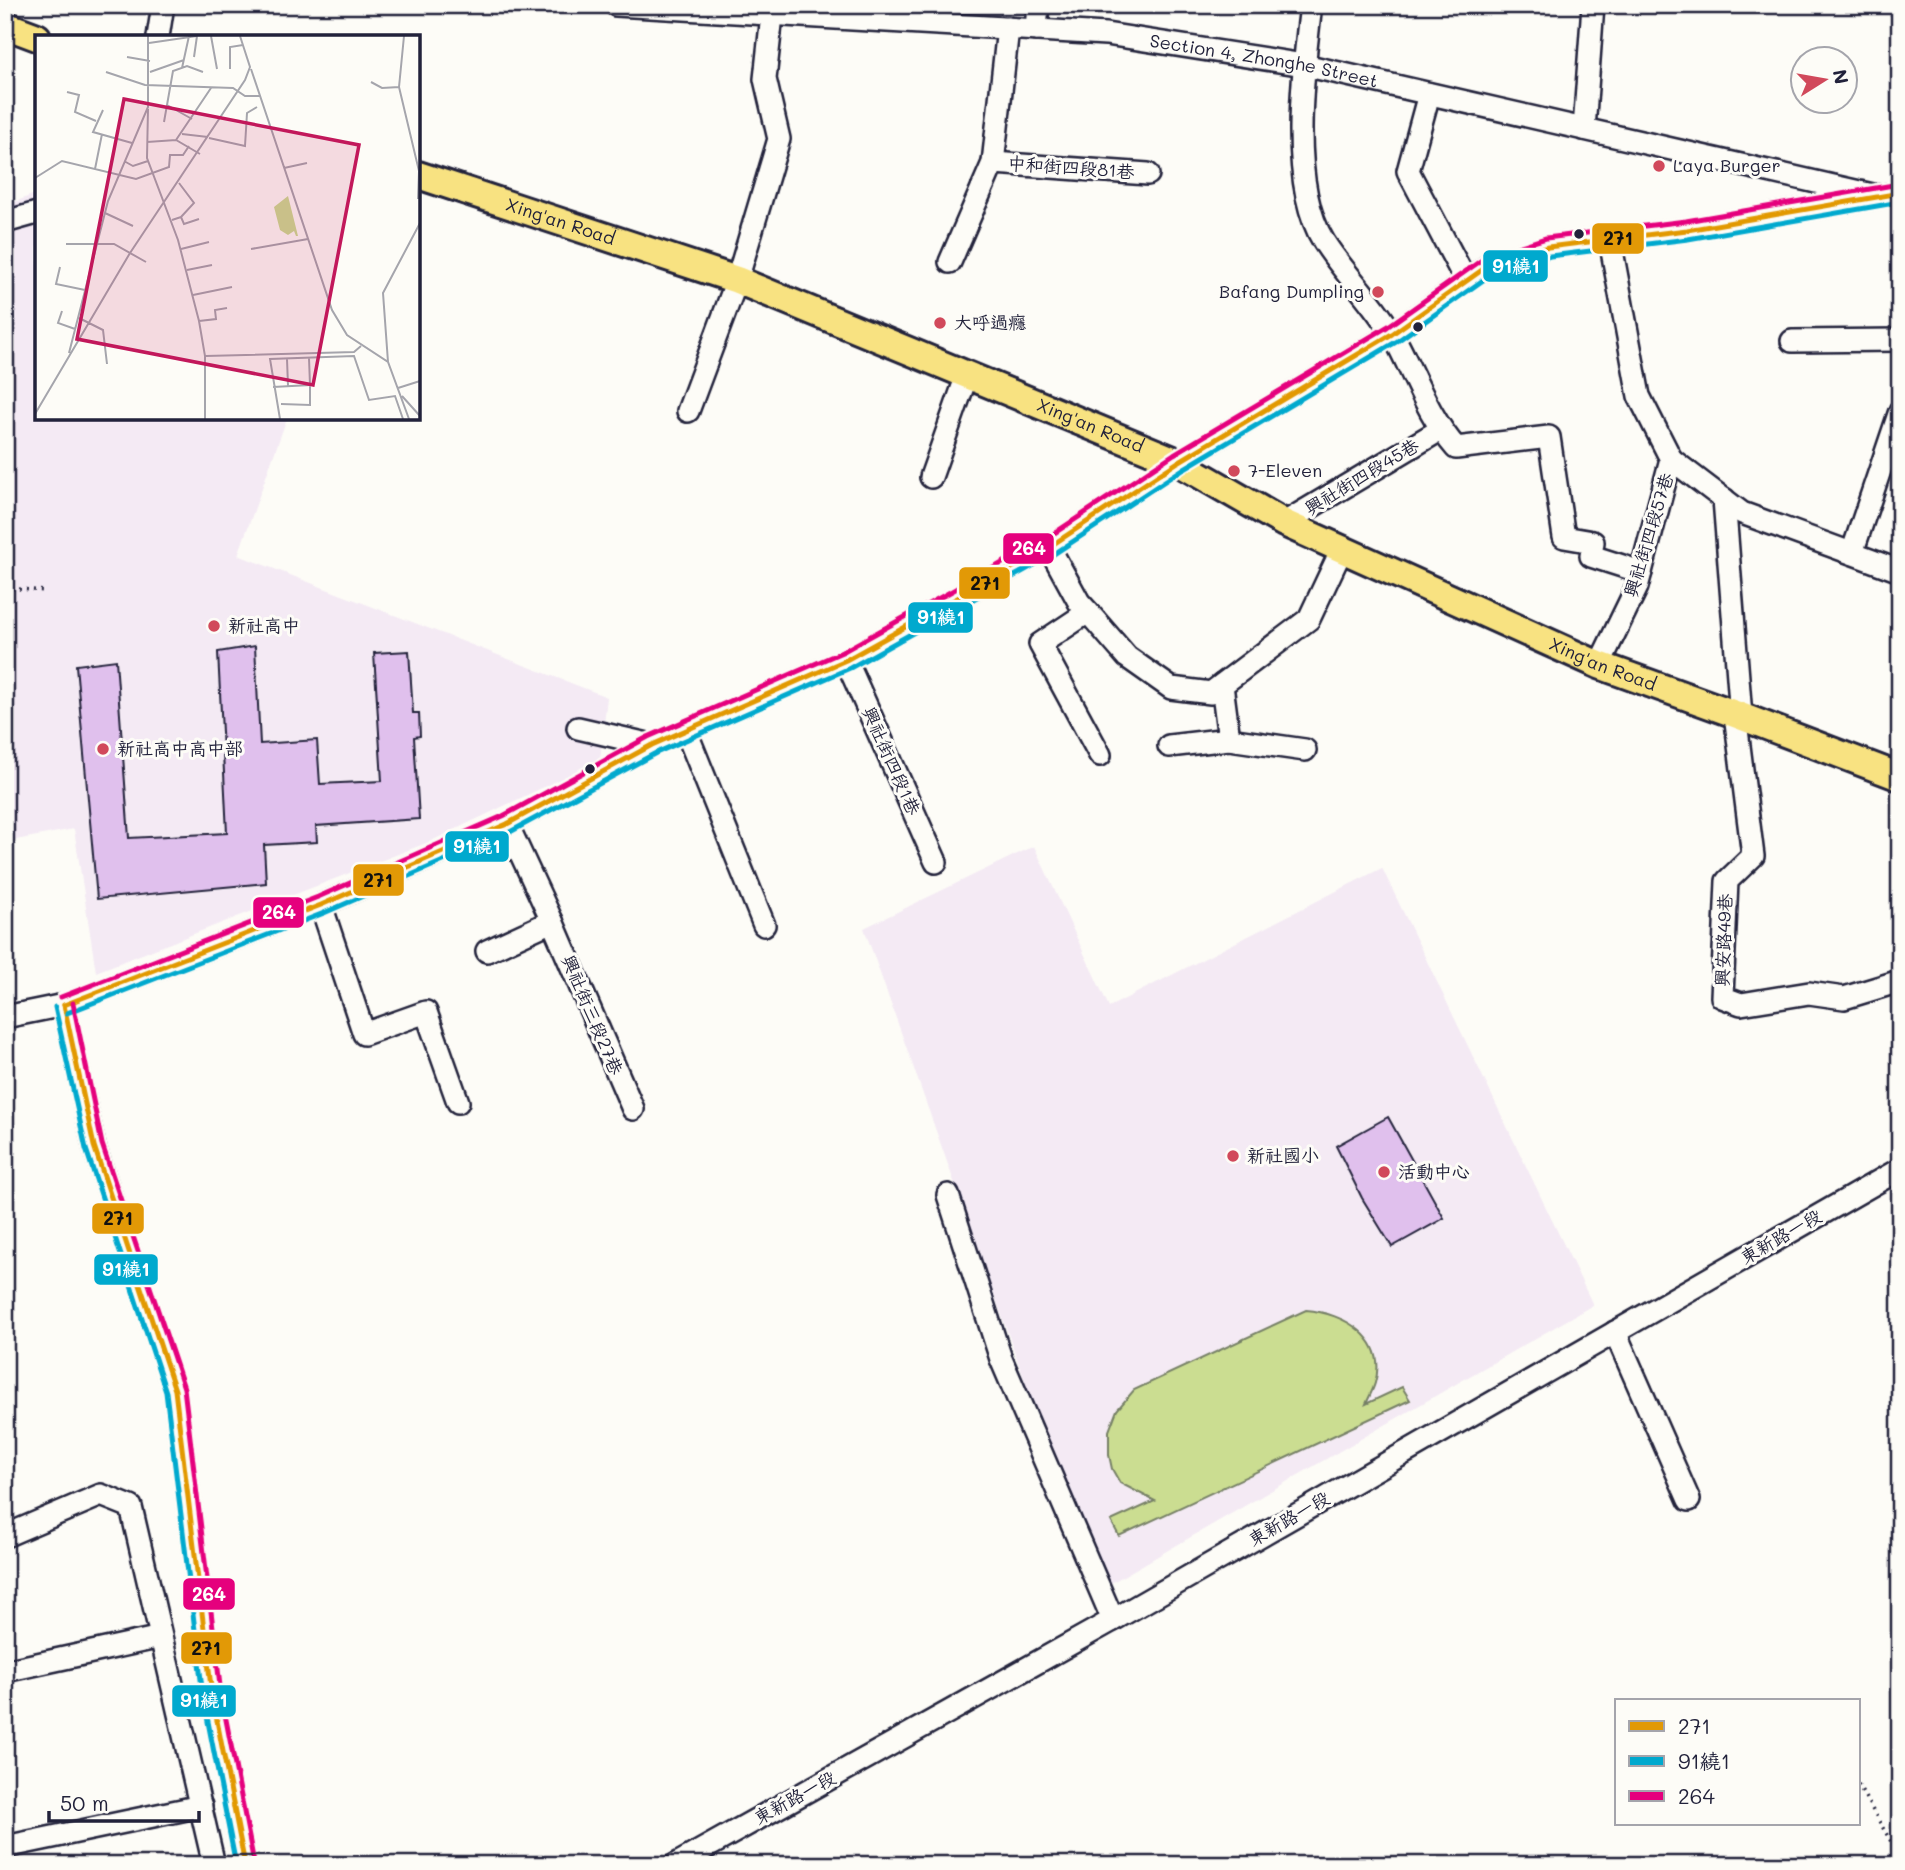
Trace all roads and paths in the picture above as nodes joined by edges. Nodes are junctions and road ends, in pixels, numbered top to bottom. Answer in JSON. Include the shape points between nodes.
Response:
{"nodes":[{"id":1,"x":163,"y":5,"type":"edge"},
{"id":2,"x":615,"y":5,"type":"edge"},
{"id":3,"x":1038,"y":5,"type":"edge"},
{"id":4,"x":1311,"y":5,"type":"edge"},
{"id":5,"x":1593,"y":5,"type":"edge"},
{"id":6,"x":771,"y":10,"type":"edge"},
{"id":7,"x":5,"y":26,"type":"edge"},
{"id":8,"x":1007,"y":28,"type":"junction"},
{"id":9,"x":1036,"y":30,"type":"junction"},
{"id":10,"x":158,"y":35,"type":"edge"},
{"id":11,"x":35,"y":36,"type":"edge"},
{"id":12,"x":1304,"y":65,"type":"junction"},
{"id":13,"x":1429,"y":94,"type":"junction"},
{"id":14,"x":1584,"y":129,"type":"junction"},
{"id":15,"x":993,"y":163,"type":"junction"},
{"id":16,"x":1148,"y":174,"type":"dead end"},
{"id":17,"x":420,"y":176,"type":"edge"},
{"id":18,"x":1900,"y":193,"type":"edge"},
{"id":19,"x":1877,"y":196,"type":"junction"},
{"id":20,"x":35,"y":214,"type":"edge"},
{"id":21,"x":5,"y":222,"type":"edge"},
{"id":22,"x":1610,"y":240,"type":"junction"},
{"id":23,"x":950,"y":262,"type":"dead end"},
{"id":24,"x":737,"y":280,"type":"junction"},
{"id":25,"x":1466,"y":281,"type":"junction"},
{"id":26,"x":1392,"y":334,"type":"junction"},
{"id":27,"x":1792,"y":341,"type":"dead end"},
{"id":28,"x":1900,"y":341,"type":"edge"},
{"id":29,"x":967,"y":375,"type":"junction"},
{"id":30,"x":688,"y":411,"type":"dead end"},
{"id":31,"x":1900,"y":411,"type":"edge"},
{"id":32,"x":1440,"y":430,"type":"junction"},
{"id":33,"x":1671,"y":459,"type":"junction"},
{"id":34,"x":1178,"y":462,"type":"junction"},
{"id":35,"x":931,"y":477,"type":"dead end"},
{"id":36,"x":1724,"y":499,"type":"junction"},
{"id":37,"x":1284,"y":523,"type":"junction"},
{"id":38,"x":1049,"y":547,"type":"junction"},
{"id":39,"x":1342,"y":549,"type":"junction"},
{"id":40,"x":1852,"y":553,"type":"junction"},
{"id":41,"x":1900,"y":571,"type":"edge"},
{"id":42,"x":1641,"y":572,"type":"junction"},
{"id":43,"x":5,"y":587,"type":"edge"},
{"id":44,"x":45,"y":591,"type":"dead end"},
{"id":45,"x":1088,"y":612,"type":"junction"},
{"id":46,"x":846,"y":660,"type":"junction"},
{"id":47,"x":1599,"y":665,"type":"junction"},
{"id":48,"x":1222,"y":685,"type":"junction"},
{"id":49,"x":1738,"y":715,"type":"junction"},
{"id":50,"x":579,"y":728,"type":"dead end"},
{"id":51,"x":686,"y":731,"type":"junction"},
{"id":52,"x":1229,"y":739,"type":"junction"},
{"id":53,"x":652,"y":744,"type":"junction"},
{"id":54,"x":1169,"y":746,"type":"dead end"},
{"id":55,"x":1306,"y":750,"type":"dead end"},
{"id":56,"x":1100,"y":755,"type":"dead end"},
{"id":57,"x":1900,"y":777,"type":"edge"},
{"id":58,"x":507,"y":824,"type":"junction"},
{"id":59,"x":936,"y":862,"type":"dead end"},
{"id":60,"x":321,"y":905,"type":"junction"},
{"id":61,"x":552,"y":921,"type":"junction"},
{"id":62,"x":764,"y":925,"type":"dead end"},
{"id":63,"x":487,"y":951,"type":"dead end"},
{"id":64,"x":1900,"y":981,"type":"edge"},
{"id":65,"x":64,"y":1005,"type":"junction"},
{"id":66,"x":5,"y":1017,"type":"edge"},
{"id":67,"x":458,"y":1102,"type":"dead end"},
{"id":68,"x":633,"y":1109,"type":"dead end"},
{"id":69,"x":1900,"y":1168,"type":"edge"},
{"id":70,"x":948,"y":1195,"type":"dead end"},
{"id":71,"x":1615,"y":1332,"type":"junction"},
{"id":72,"x":1689,"y":1500,"type":"dead end"},
{"id":73,"x":5,"y":1536,"type":"edge"},
{"id":74,"x":1113,"y":1620,"type":"junction"},
{"id":75,"x":161,"y":1637,"type":"junction"},
{"id":76,"x":5,"y":1671,"type":"edge"},
{"id":77,"x":1860,"y":1788,"type":"edge"},
{"id":78,"x":201,"y":1806,"type":"junction"},
{"id":79,"x":5,"y":1847,"type":"edge"},
{"id":80,"x":1900,"y":1857,"type":"edge"},
{"id":81,"x":214,"y":1865,"type":"edge"},
{"id":82,"x":245,"y":1865,"type":"edge"},
{"id":83,"x":675,"y":1865,"type":"edge"}],
"edges":[{"from":1,"to":10,"type":"street"},
{"from":2,"to":6,"type":"street","name":"Section 4, Zhonghe Street"},
{"from":3,"to":9,"type":"street"},
{"from":4,"to":12,"type":"street"},
{"from":5,"to":14,"type":"street"},
{"from":6,"to":8,"type":"street","name":"Section 4, Zhonghe Street"},
{"from":6,"to":24,"type":"street","via":[[765,79],[779,139]]},
{"from":7,"to":11,"type":"main road"},
{"from":8,"to":9,"type":"street","name":"Section 4, Zhonghe Street"},
{"from":8,"to":15,"type":"street"},
{"from":9,"to":12,"type":"street","name":"Section 4, Zhonghe Street","via":[[1106,34]]},
{"from":12,"to":13,"type":"street","name":"Section 4, Zhonghe Street"},
{"from":12,"to":26,"type":"street","via":[[1302,165],[1312,217],[1324,241]]},
{"from":13,"to":14,"type":"street","name":"Section 4, Zhonghe Street"},
{"from":13,"to":25,"type":"street","via":[[1408,171]]},
{"from":14,"to":19,"type":"street","name":"Section 4, Zhonghe Street"},
{"from":15,"to":16,"type":"street","name":"中和街四段81巷"},
{"from":15,"to":23,"type":"street"},
{"from":17,"to":24,"type":"main road","name":"Xing'an Road"},
{"from":18,"to":19,"type":"street","name":"Section 4, Zhonghe Street"},
{"from":19,"to":22,"type":"street"},
{"from":20,"to":21,"type":"street"},
{"from":22,"to":25,"type":"street","via":[[1548,247],[1489,265]]},
{"from":22,"to":33,"type":"street","name":"興社街四段57巷","via":[[1639,396]]},
{"from":24,"to":29,"type":"main road","name":"Xing'an Road"},
{"from":24,"to":30,"type":"street"},
{"from":25,"to":26,"type":"street"},
{"from":26,"to":32,"type":"street"},
{"from":26,"to":34,"type":"street"},
{"from":27,"to":28,"type":"street"},
{"from":29,"to":34,"type":"main road","name":"Xing'an Road"},
{"from":29,"to":35,"type":"street"},
{"from":31,"to":40,"type":"street"},
{"from":32,"to":37,"type":"street","name":"興社街四段45巷"},
{"from":32,"to":42,"type":"street","via":[[1456,448],[1549,437],[1564,537],[1593,542],[1591,556]]},
{"from":33,"to":36,"type":"street"},
{"from":33,"to":42,"type":"street","name":"興社街四段57巷"},
{"from":34,"to":37,"type":"main road","name":"Xing'an Road"},
{"from":34,"to":38,"type":"street"},
{"from":36,"to":40,"type":"street","via":[[1742,513]]},
{"from":36,"to":49,"type":"street"},
{"from":37,"to":39,"type":"main road","name":"Xing'an Road"},
{"from":38,"to":45,"type":"street"},
{"from":38,"to":46,"type":"street"},
{"from":39,"to":47,"type":"main road","name":"Xing'an Road"},
{"from":39,"to":48,"type":"street","via":[[1310,619]]},
{"from":40,"to":41,"type":"street"},
{"from":42,"to":47,"type":"street","name":"興社街四段57巷"},
{"from":43,"to":44,"type":"path"},
{"from":45,"to":48,"type":"street","via":[[1127,657],[1171,688],[1211,693]]},
{"from":45,"to":56,"type":"street","via":[[1040,644]]},
{"from":46,"to":51,"type":"street"},
{"from":46,"to":59,"type":"street","name":"興社街四段1巷"},
{"from":47,"to":49,"type":"main road","name":"Xing'an Road"},
{"from":48,"to":52,"type":"street"},
{"from":49,"to":57,"type":"main road","name":"Xing'an Road"},
{"from":49,"to":64,"type":"street","name":"興安路49巷","via":[[1753,856],[1727,881],[1722,997],[1741,1004],[1809,993],[1843,998]]},
{"from":50,"to":53,"type":"street"},
{"from":51,"to":53,"type":"street"},
{"from":51,"to":62,"type":"street"},
{"from":52,"to":54,"type":"street"},
{"from":52,"to":55,"type":"street"},
{"from":53,"to":58,"type":"street"},
{"from":58,"to":60,"type":"street"},
{"from":58,"to":61,"type":"street","name":"興社街三段27巷"},
{"from":60,"to":65,"type":"street"},
{"from":60,"to":67,"type":"street","via":[[364,1034],[426,1012]]},
{"from":61,"to":63,"type":"street"},
{"from":61,"to":68,"type":"street","name":"興社街三段27巷"},
{"from":65,"to":66,"type":"street"},
{"from":65,"to":82,"type":"street","via":[[94,1146],[174,1390],[212,1695]]},
{"from":69,"to":71,"type":"street","name":"東新路一段"},
{"from":70,"to":74,"type":"street","via":[[1001,1359]]},
{"from":71,"to":72,"type":"street"},
{"from":71,"to":74,"type":"street","name":"東新路一段"},
{"from":73,"to":75,"type":"street","via":[[101,1494],[131,1507]]},
{"from":74,"to":83,"type":"street","name":"東新路一段"},
{"from":75,"to":76,"type":"street"},
{"from":75,"to":78,"type":"street"},
{"from":77,"to":80,"type":"path"},
{"from":78,"to":79,"type":"street"},
{"from":78,"to":81,"type":"street"}]}
